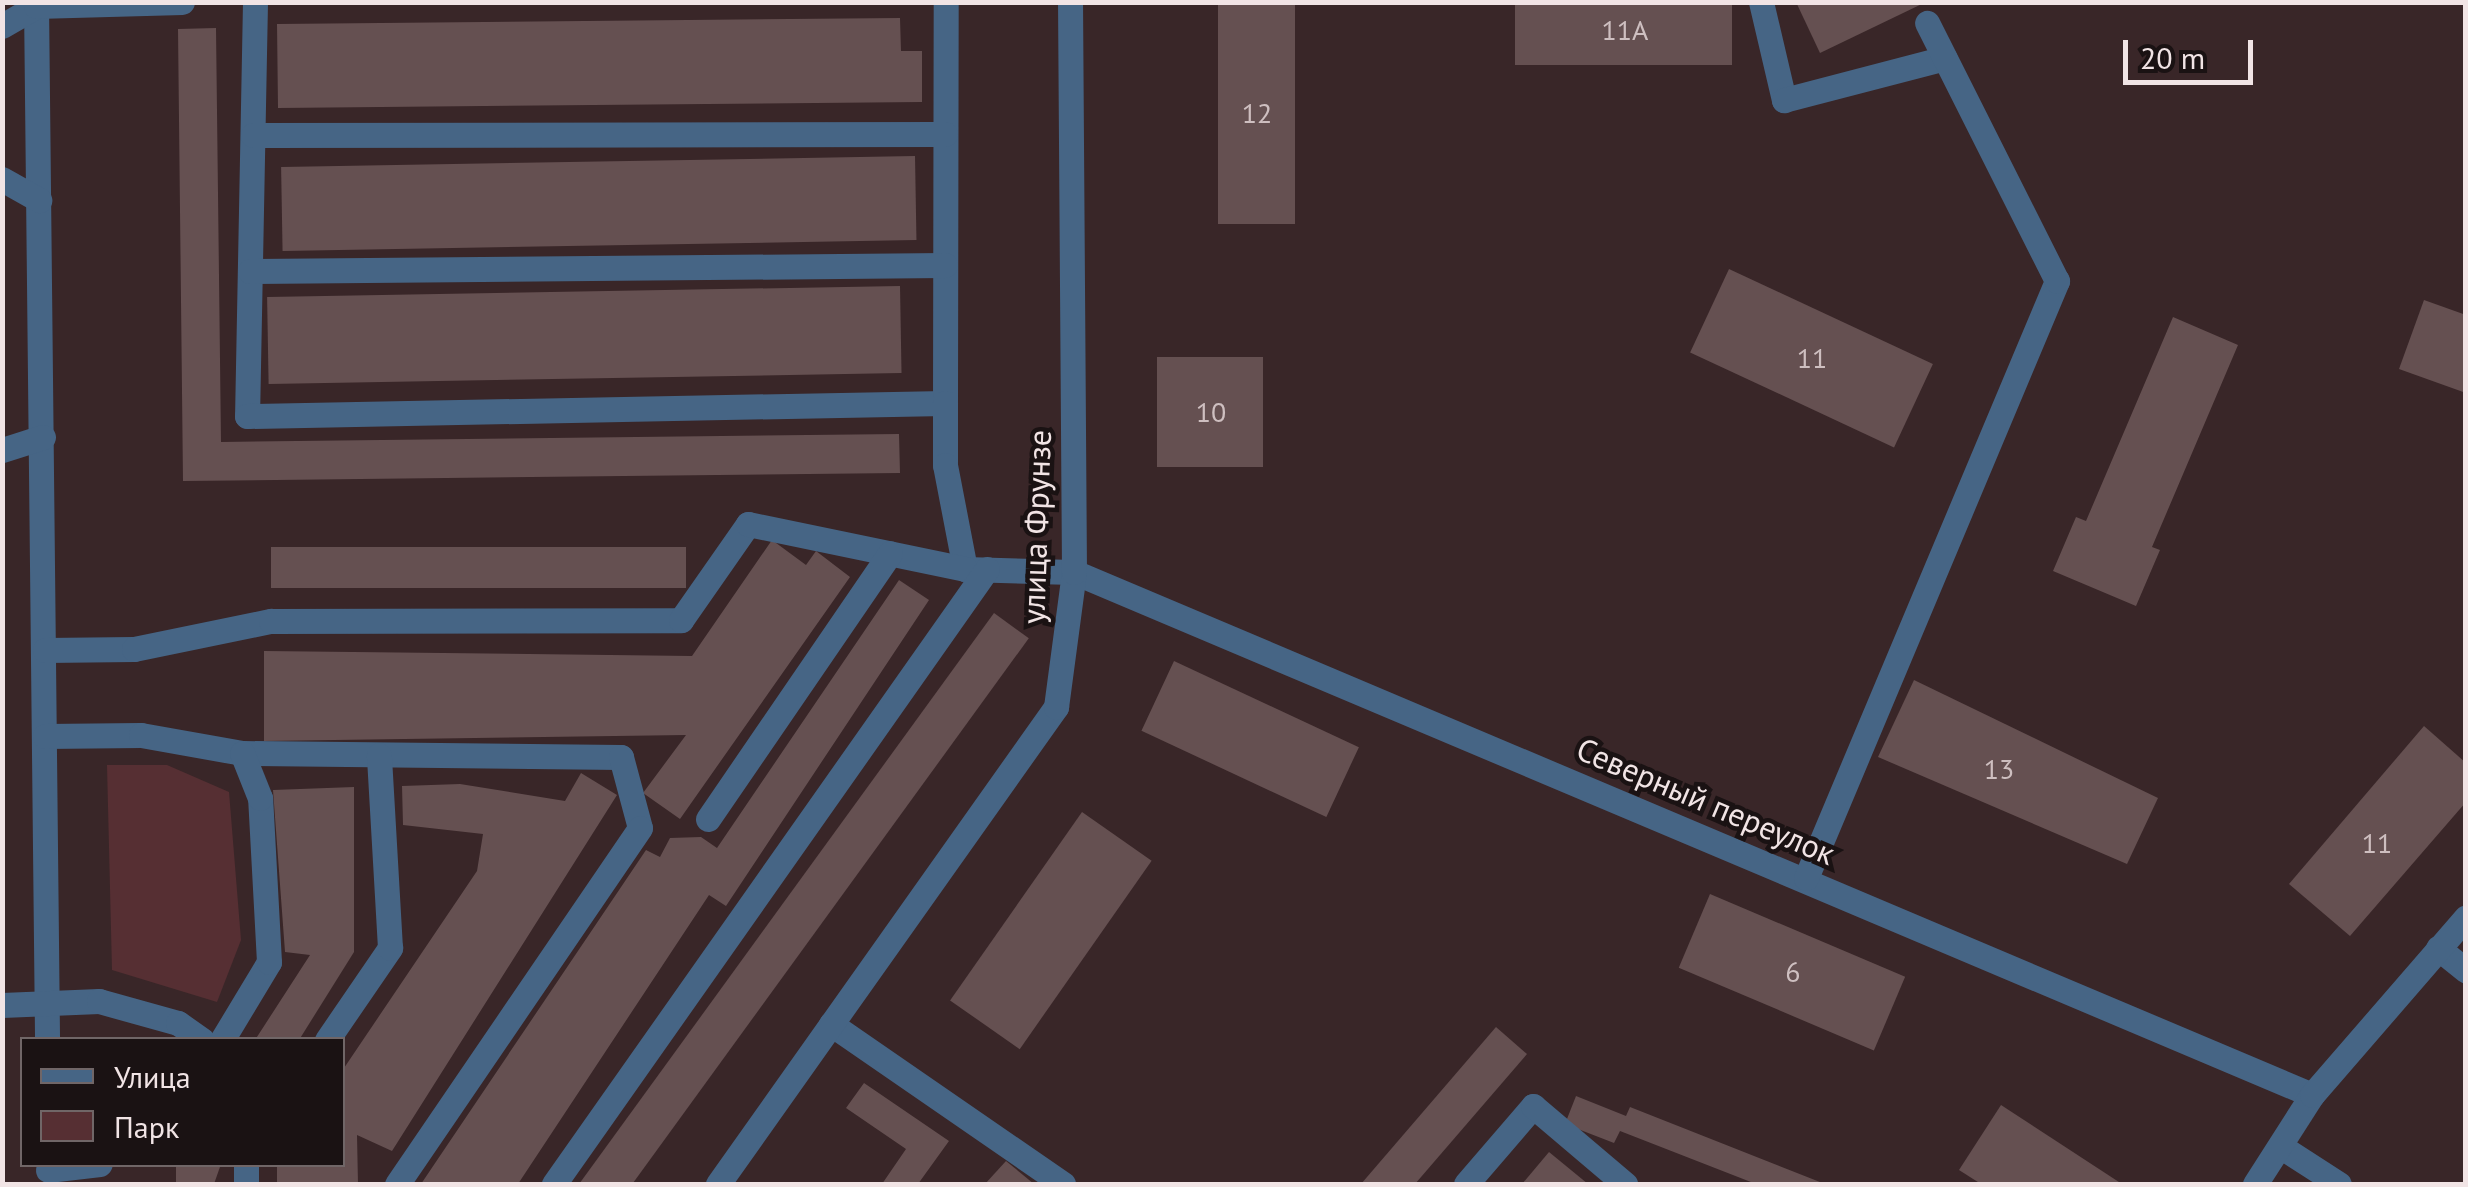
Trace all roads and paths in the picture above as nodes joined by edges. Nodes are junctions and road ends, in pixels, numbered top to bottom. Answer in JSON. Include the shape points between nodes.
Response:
{"nodes":[{"id":1,"x":182,"y":2,"type":"edge"},
{"id":2,"x":256,"y":2,"type":"edge"},
{"id":3,"x":946,"y":2,"type":"edge"},
{"id":4,"x":1070,"y":2,"type":"edge"},
{"id":5,"x":1761,"y":2,"type":"edge"},
{"id":6,"x":36,"y":4,"type":"edge"},
{"id":7,"x":1927,"y":23,"type":"dead end"},
{"id":8,"x":2,"y":26,"type":"edge"},
{"id":9,"x":1945,"y":58,"type":"junction"},
{"id":10,"x":945,"y":134,"type":"junction"},
{"id":11,"x":253,"y":135,"type":"junction"},
{"id":12,"x":2,"y":179,"type":"edge"},
{"id":13,"x":39,"y":200,"type":"junction"},
{"id":14,"x":945,"y":265,"type":"junction"},
{"id":15,"x":250,"y":271,"type":"junction"},
{"id":16,"x":945,"y":403,"type":"junction"},
{"id":17,"x":43,"y":437,"type":"junction"},
{"id":18,"x":2,"y":450,"type":"edge"},
{"id":19,"x":890,"y":553,"type":"junction"},
{"id":20,"x":976,"y":569,"type":"junction"},
{"id":21,"x":1074,"y":572,"type":"junction"},
{"id":22,"x":44,"y":650,"type":"junction"},
{"id":23,"x":45,"y":736,"type":"junction"},
{"id":24,"x":242,"y":752,"type":"junction"},
{"id":25,"x":380,"y":755,"type":"junction"},
{"id":26,"x":708,"y":819,"type":"dead end"},
{"id":27,"x":1806,"y":878,"type":"junction"},
{"id":28,"x":2466,"y":917,"type":"edge"},
{"id":29,"x":2438,"y":948,"type":"junction"},
{"id":30,"x":2466,"y":971,"type":"edge"},
{"id":31,"x":47,"y":1001,"type":"junction"},
{"id":32,"x":2,"y":1004,"type":"edge"},
{"id":33,"x":832,"y":1024,"type":"junction"},
{"id":34,"x":48,"y":1037,"type":"edge"},
{"id":35,"x":198,"y":1037,"type":"edge"},
{"id":36,"x":224,"y":1037,"type":"edge"},
{"id":37,"x":330,"y":1037,"type":"edge"},
{"id":38,"x":2312,"y":1094,"type":"junction"},
{"id":39,"x":2280,"y":1146,"type":"junction"},
{"id":40,"x":83,"y":1167,"type":"edge"},
{"id":41,"x":48,"y":1173,"type":"edge"},
{"id":42,"x":397,"y":1184,"type":"edge"},
{"id":43,"x":554,"y":1184,"type":"edge"},
{"id":44,"x":718,"y":1184,"type":"edge"},
{"id":45,"x":1063,"y":1184,"type":"edge"},
{"id":46,"x":1466,"y":1184,"type":"edge"},
{"id":47,"x":1625,"y":1184,"type":"edge"},
{"id":48,"x":2255,"y":1184,"type":"edge"},
{"id":49,"x":2339,"y":1184,"type":"edge"}],
"edges":[{"from":1,"to":6,"type":"street"},
{"from":2,"to":11,"type":"street"},
{"from":3,"to":10,"type":"street"},
{"from":4,"to":21,"type":"street","name":"улица Фрунзе"},
{"from":5,"to":9,"type":"street","via":[[1784,100]]},
{"from":6,"to":8,"type":"street"},
{"from":6,"to":13,"type":"street"},
{"from":7,"to":9,"type":"street"},
{"from":9,"to":27,"type":"street","via":[[2058,281]]},
{"from":10,"to":11,"type":"street"},
{"from":10,"to":14,"type":"street"},
{"from":11,"to":15,"type":"street"},
{"from":12,"to":13,"type":"street"},
{"from":13,"to":17,"type":"street"},
{"from":14,"to":15,"type":"street"},
{"from":14,"to":16,"type":"street"},
{"from":15,"to":16,"type":"street","via":[[247,416]]},
{"from":16,"to":20,"type":"street","via":[[945,465]]},
{"from":17,"to":18,"type":"street"},
{"from":17,"to":22,"type":"street"},
{"from":19,"to":20,"type":"street"},
{"from":19,"to":22,"type":"street","via":[[748,524],[681,620],[271,621],[134,650]]},
{"from":19,"to":26,"type":"street"},
{"from":20,"to":21,"type":"street"},
{"from":20,"to":43,"type":"street"},
{"from":21,"to":27,"type":"street","name":"Северный переулок"},
{"from":21,"to":33,"type":"street","name":"улица Фрунзе","via":[[1056,707]]},
{"from":22,"to":23,"type":"street"},
{"from":23,"to":24,"type":"street","via":[[140,735]]},
{"from":23,"to":31,"type":"street"},
{"from":24,"to":25,"type":"street"},
{"from":24,"to":36,"type":"street","via":[[260,798],[269,962]]},
{"from":25,"to":37,"type":"street","via":[[390,948]]},
{"from":25,"to":42,"type":"street","via":[[621,757],[640,828]]},
{"from":27,"to":38,"type":"street","name":"Северный переулок"},
{"from":28,"to":29,"type":"street"},
{"from":29,"to":30,"type":"street"},
{"from":29,"to":38,"type":"street"},
{"from":31,"to":32,"type":"street"},
{"from":31,"to":34,"type":"street"},
{"from":31,"to":35,"type":"street","via":[[99,1001],[178,1024]]},
{"from":33,"to":44,"type":"street","name":"улица Фрунзе"},
{"from":33,"to":45,"type":"street"},
{"from":38,"to":39,"type":"street"},
{"from":39,"to":48,"type":"street"},
{"from":39,"to":49,"type":"street"},
{"from":40,"to":41,"type":"street"},
{"from":46,"to":47,"type":"street","via":[[1533,1106]]}]}
